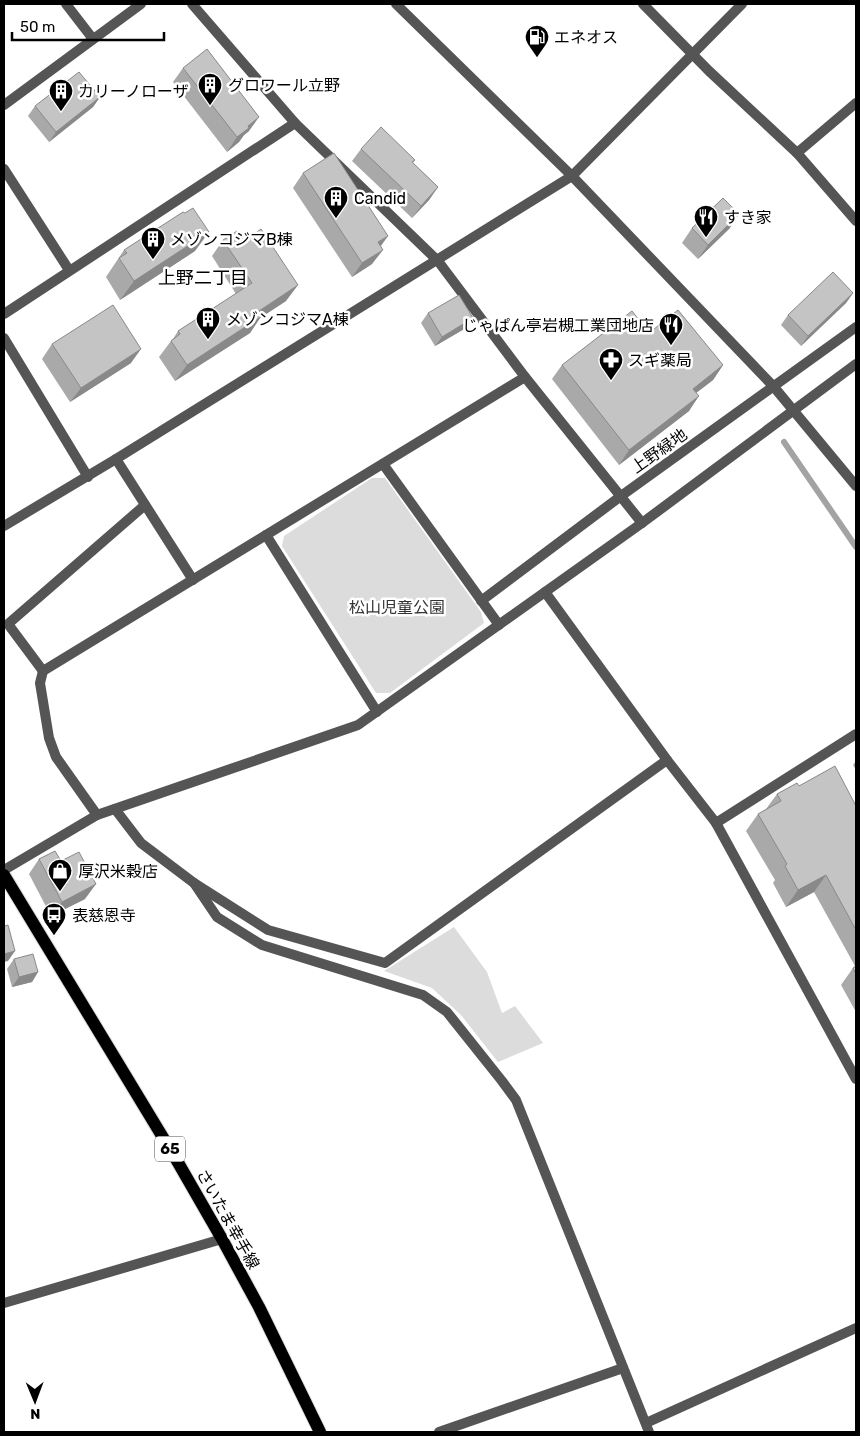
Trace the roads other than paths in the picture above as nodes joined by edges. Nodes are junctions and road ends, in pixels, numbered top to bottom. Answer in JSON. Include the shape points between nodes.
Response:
{"nodes":[{"id":1,"x":66,"y":4,"type":"edge"},
{"id":2,"x":140,"y":4,"type":"edge"},
{"id":3,"x":192,"y":4,"type":"edge"},
{"id":4,"x":396,"y":4,"type":"edge"},
{"id":5,"x":643,"y":4,"type":"edge"},
{"id":6,"x":742,"y":4,"type":"edge"},
{"id":7,"x":93,"y":38,"type":"junction"},
{"id":8,"x":693,"y":54,"type":"junction"},
{"id":9,"x":856,"y":103,"type":"edge"},
{"id":10,"x":4,"y":105,"type":"edge"},
{"id":11,"x":295,"y":123,"type":"junction"},
{"id":12,"x":797,"y":153,"type":"junction"},
{"id":13,"x":4,"y":169,"type":"edge"},
{"id":14,"x":572,"y":176,"type":"junction"},
{"id":15,"x":856,"y":221,"type":"edge"},
{"id":16,"x":438,"y":261,"type":"junction"},
{"id":17,"x":69,"y":270,"type":"junction"},
{"id":18,"x":4,"y":314,"type":"edge"},
{"id":19,"x":856,"y":327,"type":"edge"},
{"id":20,"x":4,"y":338,"type":"edge"},
{"id":21,"x":856,"y":364,"type":"edge"},
{"id":22,"x":525,"y":376,"type":"junction"},
{"id":23,"x":774,"y":387,"type":"junction"},
{"id":24,"x":794,"y":410,"type":"junction"},
{"id":25,"x":116,"y":459,"type":"junction"},
{"id":26,"x":383,"y":464,"type":"junction"},
{"id":27,"x":88,"y":476,"type":"junction"},
{"id":28,"x":856,"y":486,"type":"edge"},
{"id":29,"x":621,"y":496,"type":"junction"},
{"id":30,"x":145,"y":504,"type":"junction"},
{"id":31,"x":642,"y":523,"type":"junction"},
{"id":32,"x":4,"y":526,"type":"edge"},
{"id":33,"x":266,"y":535,"type":"junction"},
{"id":34,"x":193,"y":580,"type":"junction"},
{"id":35,"x":545,"y":592,"type":"junction"},
{"id":36,"x":481,"y":601,"type":"junction"},
{"id":37,"x":499,"y":625,"type":"junction"},
{"id":38,"x":43,"y":671,"type":"junction"},
{"id":39,"x":377,"y":712,"type":"junction"},
{"id":40,"x":856,"y":734,"type":"edge"},
{"id":41,"x":667,"y":760,"type":"junction"},
{"id":42,"x":115,"y":809,"type":"junction"},
{"id":43,"x":97,"y":816,"type":"junction"},
{"id":44,"x":716,"y":822,"type":"junction"},
{"id":45,"x":4,"y":870,"type":"edge"},
{"id":46,"x":4,"y":875,"type":"edge"},
{"id":47,"x":194,"y":883,"type":"junction"},
{"id":48,"x":856,"y":1079,"type":"edge"},
{"id":49,"x":222,"y":1239,"type":"junction"},
{"id":50,"x":4,"y":1303,"type":"edge"},
{"id":51,"x":856,"y":1328,"type":"edge"},
{"id":52,"x":623,"y":1368,"type":"junction"},
{"id":53,"x":648,"y":1428,"type":"edge"},
{"id":54,"x":320,"y":1432,"type":"edge"},
{"id":55,"x":439,"y":1432,"type":"edge"}],
"edges":[{"from":1,"to":7,"type":"street"},
{"from":2,"to":7,"type":"street"},
{"from":3,"to":11,"type":"street"},
{"from":4,"to":14,"type":"street"},
{"from":5,"to":8,"type":"street"},
{"from":6,"to":8,"type":"street"},
{"from":7,"to":10,"type":"street"},
{"from":8,"to":12,"type":"street"},
{"from":8,"to":14,"type":"street"},
{"from":9,"to":12,"type":"street"},
{"from":11,"to":16,"type":"street"},
{"from":11,"to":17,"type":"street"},
{"from":12,"to":15,"type":"street"},
{"from":13,"to":17,"type":"street"},
{"from":14,"to":16,"type":"street"},
{"from":14,"to":23,"type":"street"},
{"from":16,"to":22,"type":"street"},
{"from":16,"to":25,"type":"street"},
{"from":17,"to":18,"type":"street"},
{"from":19,"to":23,"type":"street","name":"上野緑地"},
{"from":20,"to":27,"type":"street"},
{"from":21,"to":24,"type":"street"},
{"from":22,"to":26,"type":"street"},
{"from":22,"to":29,"type":"street"},
{"from":23,"to":24,"type":"street"},
{"from":23,"to":29,"type":"street","name":"上野緑地"},
{"from":24,"to":28,"type":"street"},
{"from":24,"to":31,"type":"street"},
{"from":25,"to":27,"type":"street"},
{"from":25,"to":30,"type":"street"},
{"from":26,"to":33,"type":"street"},
{"from":26,"to":36,"type":"street"},
{"from":27,"to":32,"type":"street"},
{"from":29,"to":31,"type":"street"},
{"from":29,"to":36,"type":"street","name":"上野緑地"},
{"from":30,"to":34,"type":"street"},
{"from":30,"to":38,"type":"street","via":[[8,624]]},
{"from":31,"to":35,"type":"street"},
{"from":33,"to":34,"type":"street"},
{"from":33,"to":39,"type":"street"},
{"from":34,"to":38,"type":"street"},
{"from":35,"to":37,"type":"street"},
{"from":35,"to":41,"type":"street"},
{"from":36,"to":37,"type":"street"},
{"from":37,"to":39,"type":"street"},
{"from":38,"to":43,"type":"street","via":[[40,683],[49,738],[56,757]]},
{"from":39,"to":42,"type":"street","via":[[358,725]]},
{"from":40,"to":44,"type":"street"},
{"from":41,"to":44,"type":"street"},
{"from":41,"to":47,"type":"street","via":[[386,963],[268,930]]},
{"from":42,"to":43,"type":"street"},
{"from":42,"to":47,"type":"street","via":[[141,843]]},
{"from":43,"to":45,"type":"street"},
{"from":44,"to":48,"type":"street"},
{"from":46,"to":49,"type":"main road","name":"さいたま幸手線","number":"65"},
{"from":47,"to":52,"type":"street","via":[[217,917],[262,945],[423,995],[447,1012],[516,1100]]},
{"from":49,"to":50,"type":"street"},
{"from":49,"to":54,"type":"main road","name":"さいたま幸手線","number":"65"},
{"from":51,"to":53,"type":"street"},
{"from":52,"to":53,"type":"street"},
{"from":52,"to":55,"type":"street"}]}
